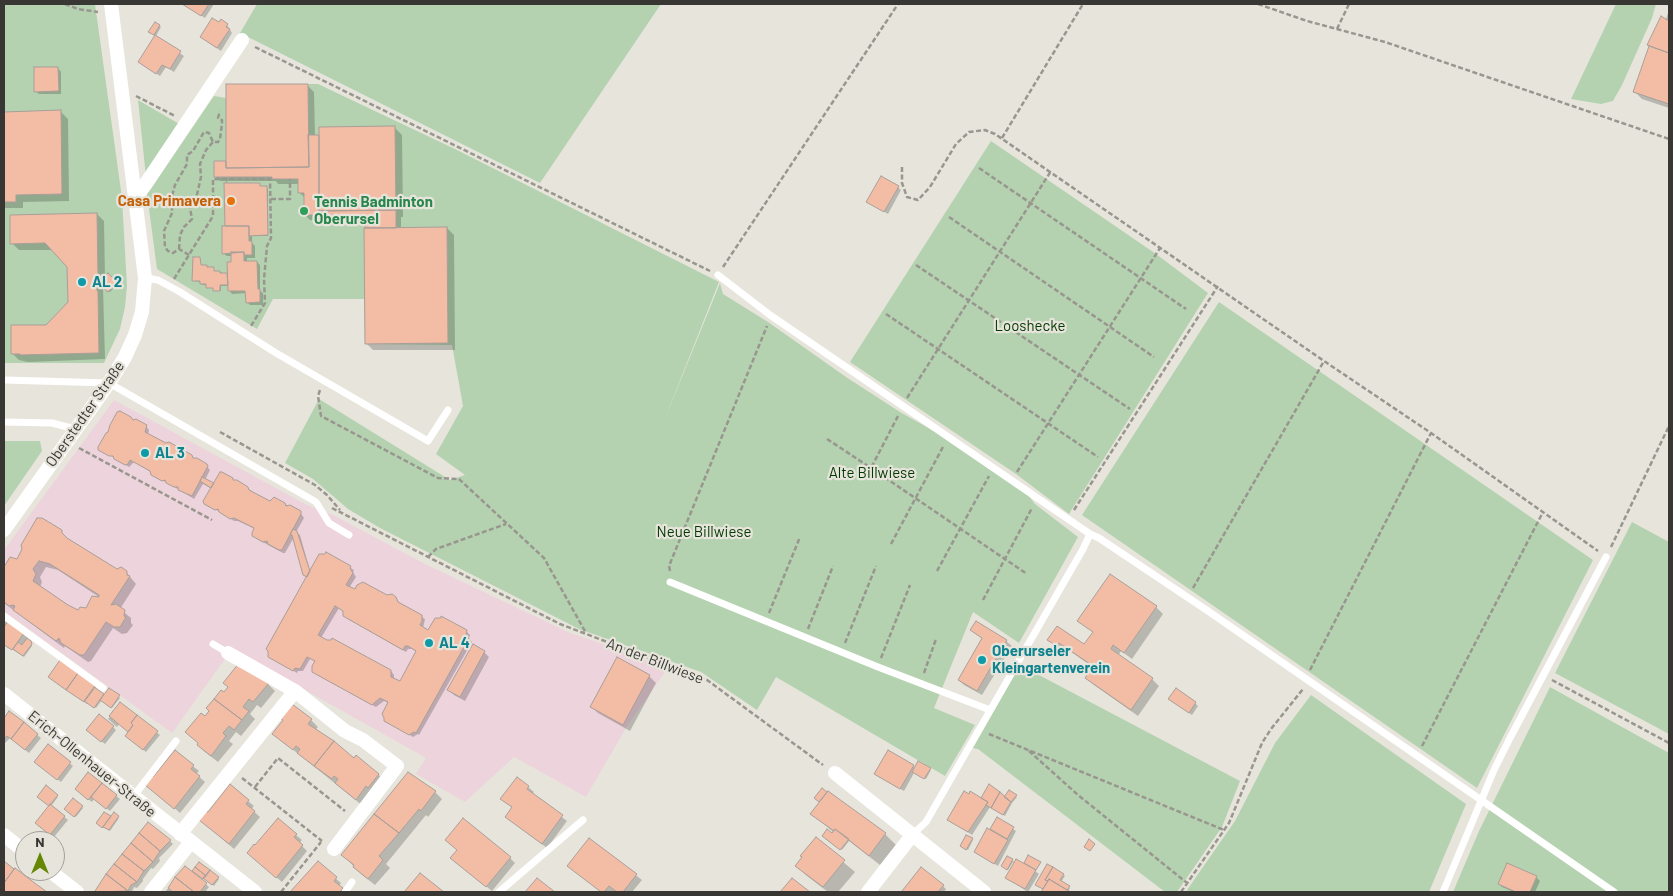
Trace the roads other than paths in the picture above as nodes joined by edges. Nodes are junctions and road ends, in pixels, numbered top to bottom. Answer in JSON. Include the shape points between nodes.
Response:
{"nodes":[{"id":1,"x":111,"y":4,"type":"edge"},
{"id":2,"x":242,"y":40,"type":"road end"},
{"id":3,"x":135,"y":198,"type":"junction"},
{"id":4,"x":718,"y":275,"type":"road end"},
{"id":5,"x":145,"y":278,"type":"junction"},
{"id":6,"x":4,"y":380,"type":"edge"},
{"id":7,"x":109,"y":383,"type":"junction"},
{"id":8,"x":448,"y":410,"type":"dead end"},
{"id":9,"x":4,"y":422,"type":"edge"},
{"id":10,"x":71,"y":435,"type":"junction"},
{"id":11,"x":4,"y":530,"type":"edge"},
{"id":12,"x":1090,"y":534,"type":"junction"},
{"id":13,"x":349,"y":535,"type":"dead end"},
{"id":14,"x":1606,"y":557,"type":"road end"},
{"id":15,"x":670,"y":582,"type":"road end"},
{"id":16,"x":4,"y":616,"type":"edge"},
{"id":17,"x":213,"y":644,"type":"dead end"},
{"id":18,"x":228,"y":654,"type":"joint"},
{"id":19,"x":103,"y":688,"type":"dead end"},
{"id":20,"x":295,"y":692,"type":"junction"},
{"id":21,"x":4,"y":694,"type":"edge"},
{"id":22,"x":990,"y":710,"type":"junction"},
{"id":23,"x":176,"y":741,"type":"dead end"},
{"id":24,"x":835,"y":773,"type":"road end"},
{"id":25,"x":133,"y":797,"type":"junction"},
{"id":26,"x":1481,"y":801,"type":"junction"},
{"id":27,"x":583,"y":820,"type":"dead end"},
{"id":28,"x":914,"y":834,"type":"junction"},
{"id":29,"x":4,"y":835,"type":"edge"},
{"id":30,"x":185,"y":838,"type":"junction"},
{"id":31,"x":15,"y":844,"type":"edge"},
{"id":32,"x":334,"y":849,"type":"road end"},
{"id":33,"x":63,"y":881,"type":"edge"},
{"id":34,"x":352,"y":882,"type":"dead end"},
{"id":35,"x":77,"y":892,"type":"edge"},
{"id":36,"x":151,"y":892,"type":"edge"},
{"id":37,"x":254,"y":892,"type":"edge"},
{"id":38,"x":344,"y":892,"type":"edge"},
{"id":39,"x":499,"y":892,"type":"edge"},
{"id":40,"x":868,"y":892,"type":"edge"},
{"id":41,"x":984,"y":892,"type":"edge"},
{"id":42,"x":1443,"y":892,"type":"edge"},
{"id":43,"x":1614,"y":892,"type":"edge"}],
"edges":[{"from":1,"to":3,"type":"street","name":"Oberstedter Straße"},
{"from":2,"to":3,"type":"street"},
{"from":3,"to":5,"type":"street","name":"Oberstedter Straße"},
{"from":4,"to":12,"type":"lane","via":[[770,315]]},
{"from":5,"to":7,"type":"street","name":"Oberstedter Straße","via":[[142,312],[135,335]]},
{"from":5,"to":8,"type":"lane","via":[[169,286],[428,441]]},
{"from":6,"to":7,"type":"lane"},
{"from":7,"to":10,"type":"street","name":"Oberstedter Straße"},
{"from":7,"to":13,"type":"lane","via":[[316,502],[328,523]]},
{"from":9,"to":10,"type":"lane","via":[[52,423]]},
{"from":10,"to":11,"type":"street","name":"Oberstedter Straße"},
{"from":12,"to":22,"type":"lane"},
{"from":12,"to":26,"type":"lane"},
{"from":14,"to":26,"type":"lane","via":[[1510,738]]},
{"from":15,"to":22,"type":"lane"},
{"from":16,"to":19,"type":"lane"},
{"from":17,"to":18,"type":"lane"},
{"from":18,"to":20,"type":"street"},
{"from":20,"to":30,"type":"street","via":[[232,769]]},
{"from":20,"to":32,"type":"street","via":[[397,766]]},
{"from":21,"to":25,"type":"street","name":"Erich-Ollenhauer-Straße"},
{"from":22,"to":28,"type":"lane","via":[[926,822]]},
{"from":23,"to":25,"type":"lane"},
{"from":24,"to":28,"type":"street"},
{"from":25,"to":30,"type":"street","name":"Erich-Ollenhauer-Straße"},
{"from":26,"to":42,"type":"lane"},
{"from":26,"to":43,"type":"lane"},
{"from":27,"to":39,"type":"lane"},
{"from":28,"to":40,"type":"street"},
{"from":28,"to":41,"type":"street"},
{"from":29,"to":31,"type":"street"},
{"from":30,"to":36,"type":"street"},
{"from":30,"to":37,"type":"street","name":"Erich-Ollenhauer-Straße"},
{"from":33,"to":35,"type":"street"},
{"from":34,"to":38,"type":"lane"}]}
